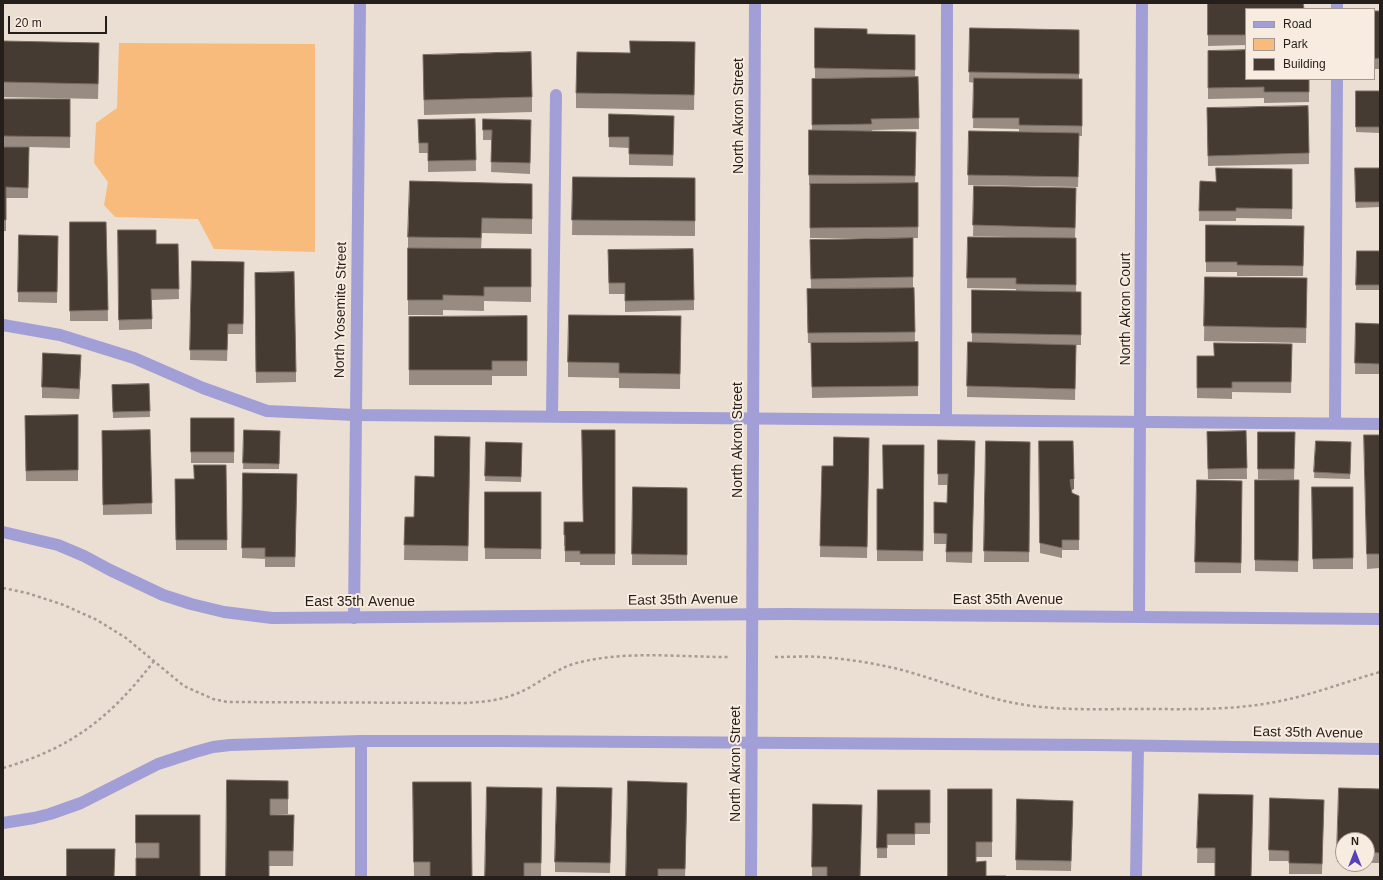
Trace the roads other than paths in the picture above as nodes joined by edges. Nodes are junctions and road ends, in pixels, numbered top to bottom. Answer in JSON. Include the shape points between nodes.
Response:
{"nodes":[{"id":1,"x":360,"y":3,"type":"edge"},
{"id":2,"x":755,"y":3,"type":"edge"},
{"id":3,"x":947,"y":3,"type":"edge"},
{"id":4,"x":1142,"y":3,"type":"edge"},
{"id":5,"x":1337,"y":80,"type":"edge"},
{"id":6,"x":556,"y":94,"type":"dead end"},
{"id":7,"x":3,"y":325,"type":"edge"},
{"id":8,"x":355,"y":414,"type":"junction"},
{"id":9,"x":552,"y":416,"type":"junction"},
{"id":10,"x":753,"y":418,"type":"junction"},
{"id":11,"x":946,"y":420,"type":"junction"},
{"id":12,"x":1140,"y":422,"type":"junction"},
{"id":13,"x":1335,"y":423,"type":"junction"},
{"id":14,"x":1380,"y":424,"type":"edge"},
{"id":15,"x":3,"y":532,"type":"edge"},
{"id":16,"x":752,"y":614,"type":"junction"},
{"id":17,"x":1139,"y":616,"type":"junction"},
{"id":18,"x":354,"y":618,"type":"junction"},
{"id":19,"x":1380,"y":619,"type":"edge"},
{"id":20,"x":361,"y":741,"type":"junction"},
{"id":21,"x":751,"y":743,"type":"junction"},
{"id":22,"x":1138,"y":746,"type":"junction"},
{"id":23,"x":1380,"y":749,"type":"edge"},
{"id":24,"x":3,"y":823,"type":"edge"},
{"id":25,"x":361,"y":877,"type":"edge"},
{"id":26,"x":750,"y":877,"type":"edge"},
{"id":27,"x":1136,"y":877,"type":"edge"}],
"edges":[{"from":1,"to":8,"type":"street","name":"North Yosemite Street"},
{"from":2,"to":10,"type":"street","name":"North Akron Street"},
{"from":3,"to":11,"type":"street"},
{"from":4,"to":12,"type":"street","name":"North Akron Court"},
{"from":5,"to":13,"type":"street"},
{"from":6,"to":9,"type":"street"},
{"from":7,"to":8,"type":"street","via":[[60,336],[134,358],[203,388],[267,411]]},
{"from":8,"to":9,"type":"street"},
{"from":8,"to":18,"type":"street","name":"North Yosemite Street"},
{"from":9,"to":10,"type":"street"},
{"from":10,"to":11,"type":"street"},
{"from":10,"to":16,"type":"street","name":"North Akron Street"},
{"from":11,"to":12,"type":"street"},
{"from":12,"to":13,"type":"street"},
{"from":12,"to":17,"type":"street","name":"North Akron Court"},
{"from":13,"to":14,"type":"street"},
{"from":15,"to":18,"type":"street","name":"East 35th Avenue","via":[[58,545],[163,595],[191,604],[272,618]]},
{"from":16,"to":17,"type":"street","name":"East 35th Avenue"},
{"from":16,"to":18,"type":"street","name":"East 35th Avenue"},
{"from":16,"to":21,"type":"street","name":"North Akron Street"},
{"from":17,"to":19,"type":"street","name":"East 35th Avenue"},
{"from":20,"to":21,"type":"street","name":"East 35th Avenue"},
{"from":20,"to":24,"type":"street","name":"East 35th Avenue","via":[[213,747],[158,764],[80,803],[34,818]]},
{"from":20,"to":25,"type":"street"},
{"from":21,"to":22,"type":"street","name":"East 35th Avenue"},
{"from":21,"to":26,"type":"street","name":"North Akron Street"},
{"from":22,"to":23,"type":"street","name":"East 35th Avenue"},
{"from":22,"to":27,"type":"street"}]}
